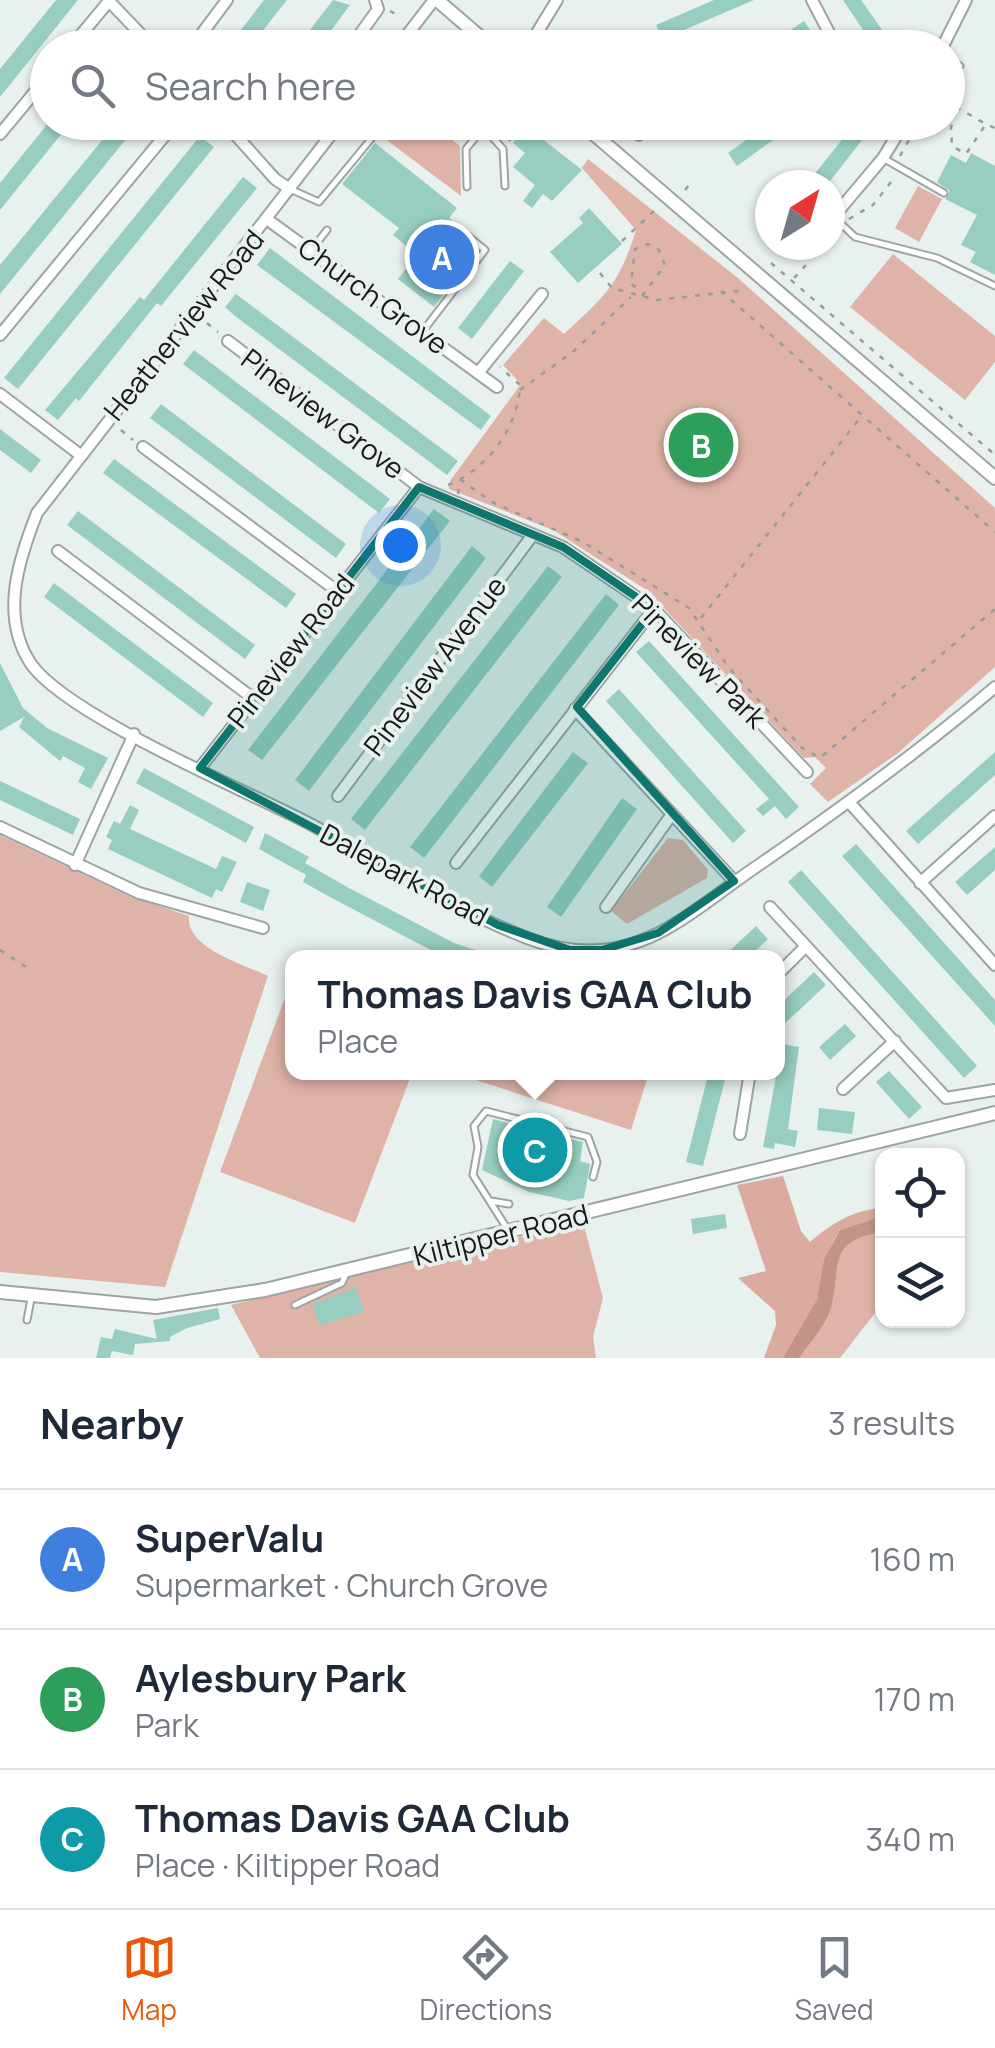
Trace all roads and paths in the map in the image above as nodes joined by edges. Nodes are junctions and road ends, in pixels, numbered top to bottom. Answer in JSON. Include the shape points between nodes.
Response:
{"nodes":[{"id":1,"x":109,"y":0,"type":"edge"},
{"id":2,"x":227,"y":0,"type":"edge"},
{"id":3,"x":375,"y":0,"type":"edge"},
{"id":4,"x":436,"y":0,"type":"edge"},
{"id":5,"x":556,"y":0,"type":"edge"},
{"id":6,"x":812,"y":0,"type":"edge"},
{"id":7,"x":966,"y":0,"type":"edge"},
{"id":8,"x":389,"y":10,"type":"dead end"},
{"id":9,"x":399,"y":16,"type":"dead end"},
{"id":10,"x":85,"y":30,"type":"edge"},
{"id":11,"x":137,"y":30,"type":"edge"},
{"id":12,"x":204,"y":30,"type":"edge"},
{"id":13,"x":363,"y":30,"type":"edge"},
{"id":14,"x":412,"y":30,"type":"edge"},
{"id":15,"x":472,"y":30,"type":"edge"},
{"id":16,"x":538,"y":30,"type":"edge"},
{"id":17,"x":827,"y":30,"type":"edge"},
{"id":18,"x":951,"y":30,"type":"edge"},
{"id":19,"x":30,"y":98,"type":"edge"},
{"id":20,"x":965,"y":112,"type":"edge"},
{"id":21,"x":986,"y":124,"type":"junction"},
{"id":22,"x":995,"y":128,"type":"edge"},
{"id":23,"x":0,"y":134,"type":"edge"},
{"id":24,"x":161,"y":140,"type":"edge"},
{"id":25,"x":240,"y":140,"type":"edge"},
{"id":26,"x":327,"y":140,"type":"edge"},
{"id":27,"x":370,"y":140,"type":"edge"},
{"id":28,"x":474,"y":140,"type":"edge"},
{"id":29,"x":495,"y":140,"type":"edge"},
{"id":30,"x":510,"y":140,"type":"edge"},
{"id":31,"x":601,"y":140,"type":"edge"},
{"id":32,"x":894,"y":140,"type":"edge"},
{"id":33,"x":908,"y":140,"type":"edge"},
{"id":34,"x":952,"y":140,"type":"edge"},
{"id":35,"x":503,"y":149,"type":"junction"},
{"id":36,"x":884,"y":158,"type":"junction"},
{"id":37,"x":898,"y":158,"type":"dead end"},
{"id":38,"x":894,"y":177,"type":"dead end"},
{"id":39,"x":690,"y":184,"type":"dead end"},
{"id":40,"x":467,"y":186,"type":"dead end"},
{"id":41,"x":504,"y":186,"type":"dead end"},
{"id":42,"x":290,"y":189,"type":"junction"},
{"id":43,"x":685,"y":190,"type":"dead end"},
{"id":44,"x":944,"y":193,"type":"dead end"},
{"id":45,"x":845,"y":209,"type":"edge"},
{"id":46,"x":654,"y":211,"type":"dead end"},
{"id":47,"x":268,"y":220,"type":"junction"},
{"id":48,"x":848,"y":220,"type":"dead end"},
{"id":49,"x":326,"y":230,"type":"dead end"},
{"id":50,"x":845,"y":231,"type":"edge"},
{"id":51,"x":462,"y":232,"type":"dead end"},
{"id":52,"x":622,"y":241,"type":"dead end"},
{"id":53,"x":312,"y":249,"type":"junction"},
{"id":54,"x":772,"y":263,"type":"dead end"},
{"id":55,"x":806,"y":265,"type":"dead end"},
{"id":56,"x":600,"y":272,"type":"dead end"},
{"id":57,"x":794,"y":278,"type":"dead end"},
{"id":58,"x":995,"y":286,"type":"edge"},
{"id":59,"x":747,"y":290,"type":"dead end"},
{"id":60,"x":721,"y":291,"type":"junction"},
{"id":61,"x":642,"y":292,"type":"junction"},
{"id":62,"x":542,"y":294,"type":"dead end"},
{"id":63,"x":632,"y":296,"type":"junction"},
{"id":64,"x":642,"y":298,"type":"junction"},
{"id":65,"x":207,"y":323,"type":"dead end"},
{"id":66,"x":423,"y":331,"type":"junction"},
{"id":67,"x":218,"y":332,"type":"dead end"},
{"id":68,"x":0,"y":335,"type":"edge"},
{"id":69,"x":228,"y":341,"type":"dead end"},
{"id":70,"x":499,"y":366,"type":"dead end"},
{"id":71,"x":478,"y":373,"type":"junction"},
{"id":72,"x":497,"y":387,"type":"dead end"},
{"id":73,"x":520,"y":390,"type":"junction"},
{"id":74,"x":0,"y":394,"type":"edge"},
{"id":75,"x":862,"y":416,"type":"junction"},
{"id":76,"x":121,"y":430,"type":"dead end"},
{"id":77,"x":139,"y":444,"type":"joint"},
{"id":78,"x":79,"y":454,"type":"junction"},
{"id":79,"x":994,"y":454,"type":"edge"},
{"id":80,"x":993,"y":472,"type":"edge"},
{"id":81,"x":461,"y":480,"type":"junction"},
{"id":82,"x":446,"y":485,"type":"dead end"},
{"id":83,"x":419,"y":486,"type":"junction"},
{"id":84,"x":458,"y":495,"type":"dead end"},
{"id":85,"x":30,"y":530,"type":"joint"},
{"id":86,"x":995,"y":532,"type":"edge"},
{"id":87,"x":532,"y":536,"type":"junction"},
{"id":88,"x":58,"y":551,"type":"dead end"},
{"id":89,"x":337,"y":591,"type":"junction"},
{"id":90,"x":654,"y":609,"type":"junction"},
{"id":91,"x":995,"y":609,"type":"edge"},
{"id":92,"x":700,"y":619,"type":"junction"},
{"id":93,"x":995,"y":688,"type":"edge"},
{"id":94,"x":254,"y":698,"type":"junction"},
{"id":95,"x":575,"y":710,"type":"junction"},
{"id":96,"x":134,"y":734,"type":"junction"},
{"id":97,"x":200,"y":768,"type":"junction"},
{"id":98,"x":807,"y":772,"type":"dead end"},
{"id":99,"x":338,"y":796,"type":"dead end"},
{"id":100,"x":850,"y":802,"type":"junction"},
{"id":101,"x":672,"y":814,"type":"junction"},
{"id":102,"x":995,"y":816,"type":"edge"},
{"id":103,"x":0,"y":827,"type":"edge"},
{"id":104,"x":456,"y":863,"type":"dead end"},
{"id":105,"x":75,"y":865,"type":"junction"},
{"id":106,"x":734,"y":882,"type":"junction"},
{"id":107,"x":920,"y":884,"type":"junction"},
{"id":108,"x":606,"y":907,"type":"dead end"},
{"id":109,"x":770,"y":907,"type":"dead end"},
{"id":110,"x":263,"y":928,"type":"dead end"},
{"id":111,"x":806,"y":947,"type":"junction"},
{"id":112,"x":0,"y":950,"type":"edge"},
{"id":113,"x":995,"y":965,"type":"edge"},
{"id":114,"x":785,"y":967,"type":"edge"},
{"id":115,"x":29,"y":969,"type":"dead end"},
{"id":116,"x":895,"y":1042,"type":"junction"},
{"id":117,"x":749,"y":1080,"type":"edge"},
{"id":118,"x":842,"y":1088,"type":"dead end"},
{"id":119,"x":995,"y":1090,"type":"edge"},
{"id":120,"x":995,"y":1113,"type":"edge"},
{"id":121,"x":740,"y":1134,"type":"dead end"},
{"id":122,"x":593,"y":1177,"type":"dead end"},
{"id":123,"x":488,"y":1200,"type":"junction"},
{"id":124,"x":509,"y":1204,"type":"dead end"},
{"id":125,"x":510,"y":1233,"type":"junction"},
{"id":126,"x":346,"y":1272,"type":"junction"},
{"id":127,"x":0,"y":1292,"type":"edge"},
{"id":128,"x":32,"y":1296,"type":"junction"},
{"id":129,"x":295,"y":1306,"type":"dead end"},
{"id":130,"x":27,"y":1320,"type":"dead end"}],
"edges":[{"from":1,"to":10,"type":"street"},
{"from":1,"to":11,"type":"street"},
{"from":2,"to":12,"type":"street"},
{"from":3,"to":13,"type":"street","via":[[378,9]]},
{"from":4,"to":14,"type":"street"},
{"from":4,"to":15,"type":"street"},
{"from":5,"to":16,"type":"street"},
{"from":6,"to":17,"type":"street"},
{"from":7,"to":18,"type":"street"},
{"from":8,"to":9,"type":"path"},
{"from":19,"to":23,"type":"street"},
{"from":20,"to":21,"type":"path"},
{"from":21,"to":22,"type":"path"},
{"from":21,"to":34,"type":"path","via":[[966,154]]},
{"from":24,"to":68,"type":"street"},
{"from":25,"to":42,"type":"street"},
{"from":26,"to":42,"type":"street","name":"Heatherview Road"},
{"from":27,"to":42,"type":"lane","via":[[319,202]]},
{"from":28,"to":40,"type":"lane","via":[[466,150]]},
{"from":29,"to":35,"type":"lane"},
{"from":30,"to":35,"type":"path"},
{"from":31,"to":80,"type":"street"},
{"from":32,"to":36,"type":"street"},
{"from":33,"to":37,"type":"path"},
{"from":35,"to":41,"type":"lane"},
{"from":36,"to":44,"type":"lane"},
{"from":36,"to":45,"type":"street"},
{"from":38,"to":48,"type":"path","via":[[874,204]]},
{"from":39,"to":43,"type":"path"},
{"from":42,"to":47,"type":"street","name":"Heatherview Road"},
{"from":46,"to":52,"type":"path"},
{"from":47,"to":53,"type":"street","name":"Church Grove"},
{"from":47,"to":78,"type":"street","name":"Heatherview Road"},
{"from":49,"to":53,"type":"lane"},
{"from":50,"to":58,"type":"lane","via":[[937,258]]},
{"from":51,"to":66,"type":"lane","via":[[485,250]]},
{"from":53,"to":66,"type":"street","name":"Church Grove"},
{"from":54,"to":79,"type":"path"},
{"from":55,"to":57,"type":"path"},
{"from":56,"to":63,"type":"path","via":[[612,288]]},
{"from":59,"to":60,"type":"path"},
{"from":60,"to":64,"type":"path"},
{"from":60,"to":75,"type":"path"},
{"from":61,"to":61,"type":"path","via":[[664,264],[654,245],[632,254],[632,284]]},
{"from":61,"to":64,"type":"path"},
{"from":62,"to":71,"type":"street"},
{"from":63,"to":64,"type":"path"},
{"from":63,"to":73,"type":"path"},
{"from":65,"to":67,"type":"path"},
{"from":66,"to":71,"type":"street","name":"Church Grove"},
{"from":69,"to":83,"type":"street","name":"Pineview Grove"},
{"from":70,"to":73,"type":"path"},
{"from":71,"to":72,"type":"street","name":"Church Grove"},
{"from":73,"to":81,"type":"path","via":[[514,420],[499,443]]},
{"from":74,"to":78,"type":"street"},
{"from":75,"to":86,"type":"path"},
{"from":75,"to":92,"type":"path"},
{"from":76,"to":77,"type":"path"},
{"from":77,"to":89,"type":"street"},
{"from":78,"to":85,"type":"street","name":"Heatherview Road"},
{"from":81,"to":82,"type":"path"},
{"from":81,"to":84,"type":"path"},
{"from":81,"to":92,"type":"path","via":[[492,502],[604,554]]},
{"from":83,"to":87,"type":"street","name":"Pineview Park"},
{"from":83,"to":89,"type":"street","name":"Pineview Road"},
{"from":85,"to":96,"type":"street","name":"Dalepark Road","via":[[12,591],[18,637],[31,664],[68,698]]},
{"from":87,"to":90,"type":"street","name":"Pineview Park","via":[[563,547]]},
{"from":87,"to":99,"type":"street","name":"Pineview Avenue"},
{"from":88,"to":94,"type":"street"},
{"from":89,"to":94,"type":"street","name":"Pineview Road"},
{"from":90,"to":95,"type":"street"},
{"from":90,"to":98,"type":"street","name":"Pineview Park"},
{"from":91,"to":92,"type":"path","via":[[820,758],[802,748],[729,668]]},
{"from":93,"to":100,"type":"street","name":"Dalepark Road"},
{"from":94,"to":97,"type":"street","name":"Pineview Road"},
{"from":95,"to":101,"type":"street"},
{"from":95,"to":104,"type":"street"},
{"from":96,"to":97,"type":"street","name":"Dalepark Road"},
{"from":96,"to":105,"type":"street"},
{"from":97,"to":106,"type":"street","name":"Dalepark Road","via":[[498,926],[570,950],[602,950],[658,933]]},
{"from":100,"to":106,"type":"street","name":"Dalepark Road"},
{"from":100,"to":107,"type":"street"},
{"from":101,"to":106,"type":"street"},
{"from":101,"to":108,"type":"street"},
{"from":102,"to":107,"type":"street"},
{"from":103,"to":105,"type":"street"},
{"from":105,"to":110,"type":"street","via":[[139,893]]},
{"from":107,"to":113,"type":"street"},
{"from":109,"to":111,"type":"street"},
{"from":111,"to":114,"type":"street"},
{"from":111,"to":116,"type":"street"},
{"from":112,"to":115,"type":"path"},
{"from":116,"to":118,"type":"street"},
{"from":116,"to":119,"type":"street","via":[[946,1098]]},
{"from":117,"to":121,"type":"street"},
{"from":120,"to":125,"type":"street","name":"Kiltipper Road"},
{"from":122,"to":123,"type":"lane","via":[[596,1155],[588,1137],[492,1110],[474,1126],[473,1175]]},
{"from":123,"to":124,"type":"lane"},
{"from":123,"to":125,"type":"lane"},
{"from":125,"to":126,"type":"street","name":"Kiltipper Road"},
{"from":126,"to":128,"type":"street","name":"Kiltipper Road","via":[[156,1307]]},
{"from":126,"to":129,"type":"lane","via":[[342,1284]]},
{"from":127,"to":128,"type":"street","name":"Kiltipper Road"},
{"from":128,"to":130,"type":"lane"}]}
